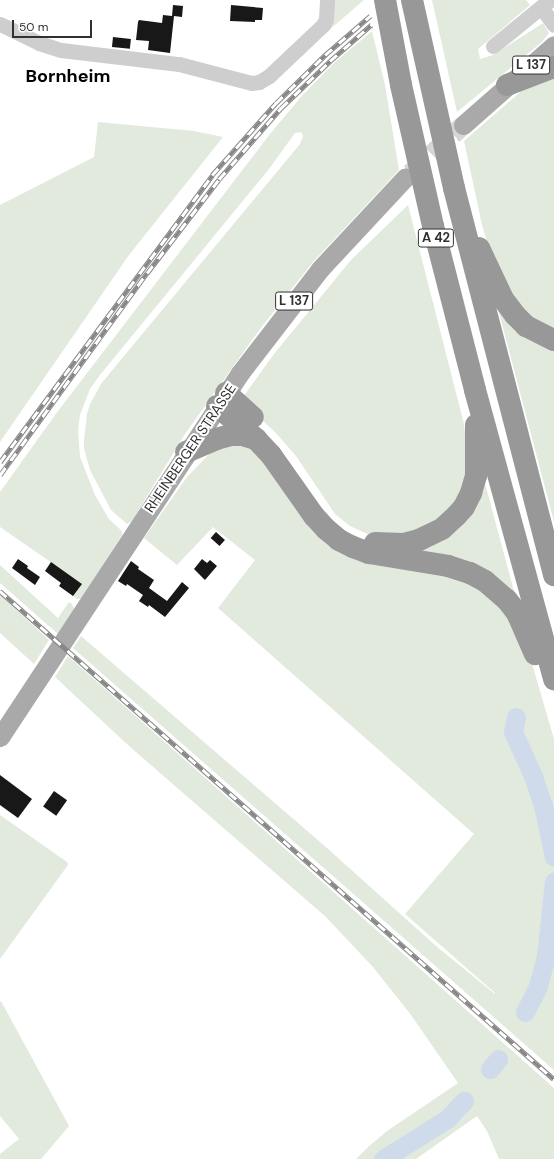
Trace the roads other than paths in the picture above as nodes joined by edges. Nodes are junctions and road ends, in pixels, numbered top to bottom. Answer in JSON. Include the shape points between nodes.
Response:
{"nodes":[{"id":1,"x":327,"y":0,"type":"edge"},
{"id":2,"x":385,"y":0,"type":"edge"},
{"id":3,"x":412,"y":0,"type":"edge"},
{"id":4,"x":545,"y":4,"type":"edge"},
{"id":5,"x":0,"y":24,"type":"edge"},
{"id":6,"x":554,"y":25,"type":"edge"},
{"id":7,"x":554,"y":45,"type":"edge"},
{"id":8,"x":493,"y":46,"type":"dead end"},
{"id":9,"x":554,"y":67,"type":"edge"},
{"id":10,"x":507,"y":85,"type":"junction"},
{"id":11,"x":463,"y":124,"type":"tunnel mouth"},
{"id":12,"x":405,"y":178,"type":"tunnel mouth"},
{"id":13,"x":454,"y":188,"type":"junction"},
{"id":14,"x":554,"y":340,"type":"edge"},
{"id":15,"x":475,"y":390,"type":"junction"},
{"id":16,"x":221,"y":399,"type":"junction"},
{"id":17,"x":256,"y":439,"type":"junction"},
{"id":18,"x":186,"y":452,"type":"junction"},
{"id":19,"x":554,"y":575,"type":"edge"},
{"id":20,"x":554,"y":679,"type":"edge"},
{"id":21,"x":554,"y":687,"type":"edge"},
{"id":22,"x":0,"y":737,"type":"edge"}],
"edges":[{"from":1,"to":5,"type":"street","via":[[323,26],[269,76],[252,83],[179,64],[61,50],[39,43]]},
{"from":2,"to":15,"type":"highway","number":"A 42","via":[[401,85],[433,226]]},
{"from":3,"to":13,"type":"highway","number":"A 42"},
{"from":4,"to":6,"type":"street"},
{"from":4,"to":8,"type":"street"},
{"from":7,"to":10,"type":"main road","number":"L 137"},
{"from":9,"to":10,"type":"highway"},
{"from":10,"to":11,"type":"main road","number":"L 137"},
{"from":12,"to":16,"type":"main road","name":"RHEINBERGER STRASSE","number":"L 137","via":[[320,269]]},
{"from":13,"to":14,"type":"highway","via":[[503,299],[526,326]]},
{"from":13,"to":19,"type":"highway","number":"A 42"},
{"from":15,"to":16,"type":"highway","via":[[477,467],[471,493],[464,507],[442,529],[430,536],[404,544],[387,545],[358,538],[334,522],[322,509],[283,447],[265,428]]},
{"from":15,"to":20,"type":"highway","number":"A 42"},
{"from":16,"to":17,"type":"highway"},
{"from":16,"to":18,"type":"main road","name":"RHEINBERGER STRASSE","number":"L 137"},
{"from":17,"to":18,"type":"highway","via":[[242,435],[231,436],[216,439]]},
{"from":17,"to":21,"type":"highway","via":[[281,467],[314,516],[339,540],[369,553],[464,570],[496,588],[517,613],[535,654]]},
{"from":18,"to":22,"type":"main road","name":"RHEINBERGER STRASSE","number":"L 137"}]}
